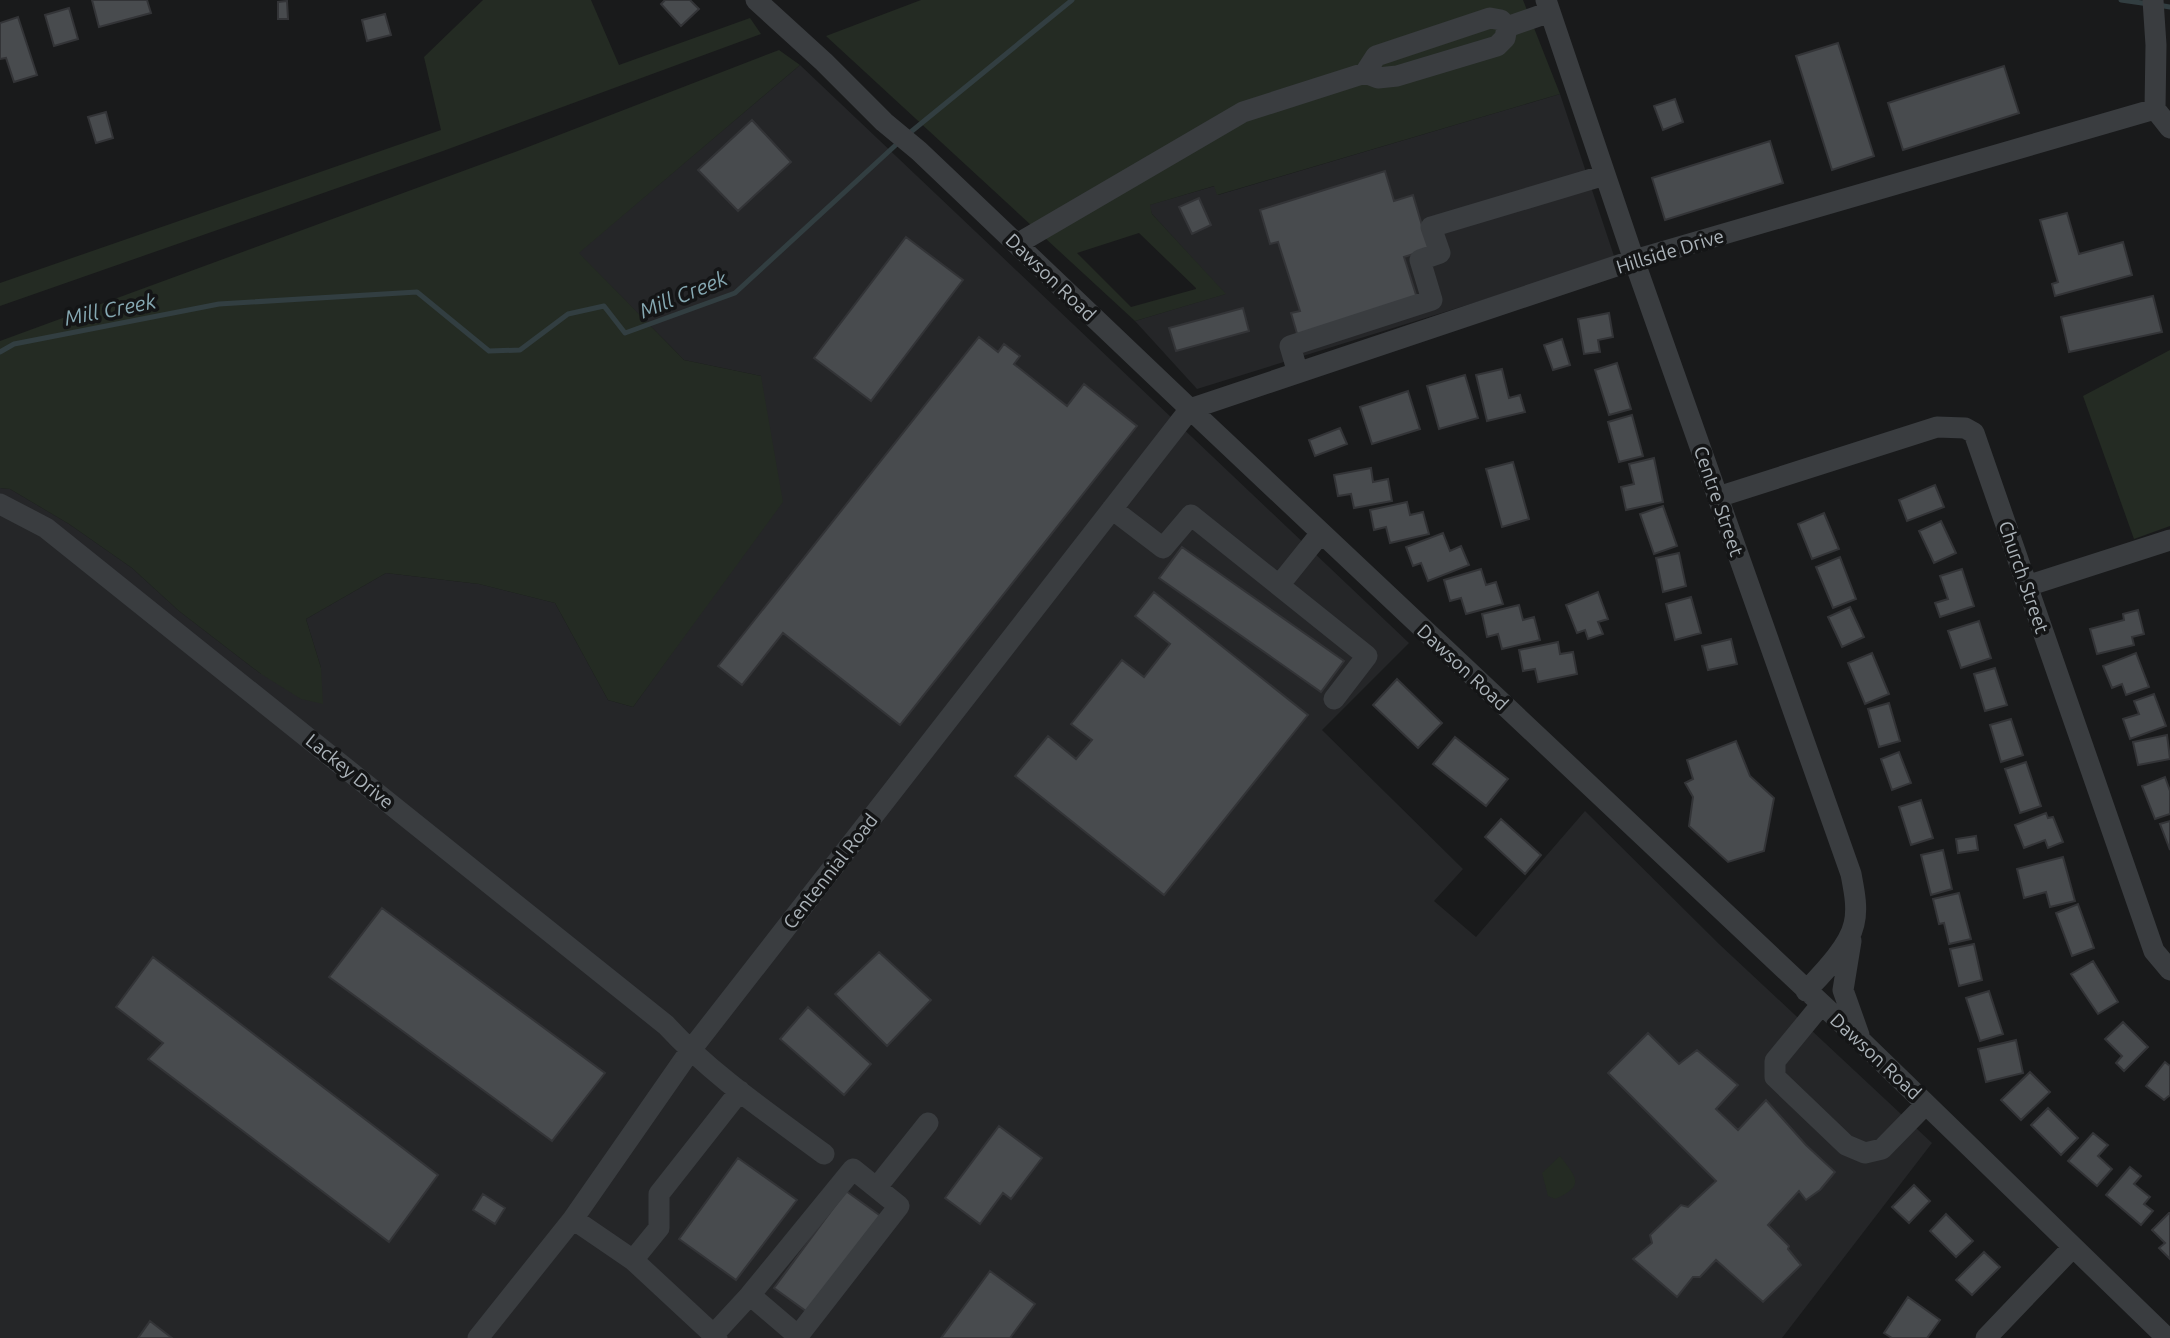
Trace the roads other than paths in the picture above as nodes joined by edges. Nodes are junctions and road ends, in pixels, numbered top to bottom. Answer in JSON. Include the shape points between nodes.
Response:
{"nodes":[{"id":1,"x":2153,"y":0,"type":"edge"},
{"id":2,"x":766,"y":2,"type":"edge"},
{"id":3,"x":1548,"y":6,"type":"edge"},
{"id":4,"x":2155,"y":109,"type":"junction"},
{"id":5,"x":2170,"y":128,"type":"edge"},
{"id":6,"x":1605,"y":175,"type":"junction"},
{"id":7,"x":1017,"y":244,"type":"junction"},
{"id":8,"x":1634,"y":260,"type":"junction"},
{"id":9,"x":1298,"y":373,"type":"junction"},
{"id":10,"x":1190,"y":409,"type":"junction"},
{"id":11,"x":1718,"y":497,"type":"junction"},
{"id":12,"x":0,"y":504,"type":"edge"},
{"id":13,"x":1112,"y":509,"type":"junction"},
{"id":14,"x":1321,"y":533,"type":"junction"},
{"id":15,"x":2170,"y":540,"type":"edge"},
{"id":16,"x":1280,"y":584,"type":"junction"},
{"id":17,"x":2027,"y":586,"type":"junction"},
{"id":18,"x":1334,"y":699,"type":"dead end"},
{"id":19,"x":1854,"y":925,"type":"junction"},
{"id":20,"x":2170,"y":970,"type":"edge"},
{"id":21,"x":1814,"y":998,"type":"junction"},
{"id":22,"x":1861,"y":1041,"type":"junction"},
{"id":23,"x":690,"y":1051,"type":"junction"},
{"id":24,"x":740,"y":1091,"type":"junction"},
{"id":25,"x":1926,"y":1104,"type":"junction"},
{"id":26,"x":928,"y":1123,"type":"dead end"},
{"id":27,"x":824,"y":1154,"type":"dead end"},
{"id":28,"x":877,"y":1187,"type":"junction"},
{"id":29,"x":573,"y":1219,"type":"junction"},
{"id":30,"x":2073,"y":1248,"type":"junction"},
{"id":31,"x":633,"y":1261,"type":"junction"},
{"id":32,"x":750,"y":1295,"type":"junction"},
{"id":33,"x":715,"y":1336,"type":"edge"},
{"id":34,"x":478,"y":1338,"type":"edge"},
{"id":35,"x":1986,"y":1338,"type":"edge"},
{"id":36,"x":2167,"y":1338,"type":"edge"}],
"edges":[{"from":1,"to":4,"type":"street"},
{"from":2,"to":7,"type":"street","name":"Dawson Road","via":[[884,122]]},
{"from":3,"to":6,"type":"street","name":"Centre Street"},
{"from":3,"to":7,"type":"street","via":[[1507,27],[1501,20],[1490,19],[1376,56],[1366,73],[1243,112]]},
{"from":4,"to":5,"type":"street"},
{"from":4,"to":8,"type":"street","name":"Hillside Drive"},
{"from":6,"to":8,"type":"street","name":"Centre Street"},
{"from":6,"to":9,"type":"street","via":[[1432,227],[1440,253],[1420,260],[1432,300],[1290,346]]},
{"from":7,"to":10,"type":"street","name":"Dawson Road"},
{"from":8,"to":9,"type":"street","name":"Hillside Drive"},
{"from":8,"to":11,"type":"street","name":"Centre Street"},
{"from":9,"to":10,"type":"street","name":"Hillside Drive"},
{"from":10,"to":13,"type":"street","name":"Centennial Road"},
{"from":10,"to":14,"type":"street","name":"Dawson Road"},
{"from":11,"to":17,"type":"street","name":"Church Street","via":[[1937,427],[1965,428],[1974,433]]},
{"from":11,"to":19,"type":"street","name":"Centre Street","via":[[1852,874]]},
{"from":12,"to":23,"type":"street","name":"Lackey Drive","via":[[57,536],[666,1025]]},
{"from":13,"to":16,"type":"street","via":[[1163,548],[1191,515]]},
{"from":13,"to":23,"type":"street","name":"Centennial Road"},
{"from":14,"to":16,"type":"street"},
{"from":14,"to":21,"type":"street","name":"Dawson Road"},
{"from":15,"to":17,"type":"street"},
{"from":16,"to":18,"type":"street","via":[[1367,656]]},
{"from":17,"to":20,"type":"street","name":"Church Street","via":[[2154,951]]},
{"from":19,"to":21,"type":"street","name":"Centre Street"},
{"from":19,"to":22,"type":"street","via":[[1843,990]]},
{"from":21,"to":22,"type":"street","name":"Dawson Road"},
{"from":21,"to":25,"type":"street","name":"Centre Street","via":[[1775,1061],[1775,1077],[1846,1145],[1865,1153],[1882,1149]]},
{"from":22,"to":25,"type":"street","name":"Dawson Road"},
{"from":23,"to":24,"type":"street","name":"Lackey Drive"},
{"from":23,"to":29,"type":"street","name":"Centennial Road"},
{"from":24,"to":27,"type":"street","name":"Lackey Drive"},
{"from":24,"to":31,"type":"street","via":[[659,1194],[659,1228]]},
{"from":25,"to":30,"type":"street","name":"Dawson Road"},
{"from":26,"to":28,"type":"street"},
{"from":28,"to":32,"type":"street","via":[[853,1169]]},
{"from":28,"to":32,"type":"street","via":[[899,1206],[798,1336]]},
{"from":29,"to":31,"type":"street"},
{"from":29,"to":34,"type":"street","name":"Centennial Road"},
{"from":30,"to":35,"type":"street"},
{"from":30,"to":36,"type":"street","name":"Dawson Road"},
{"from":31,"to":33,"type":"street"},
{"from":32,"to":33,"type":"street"}]}
